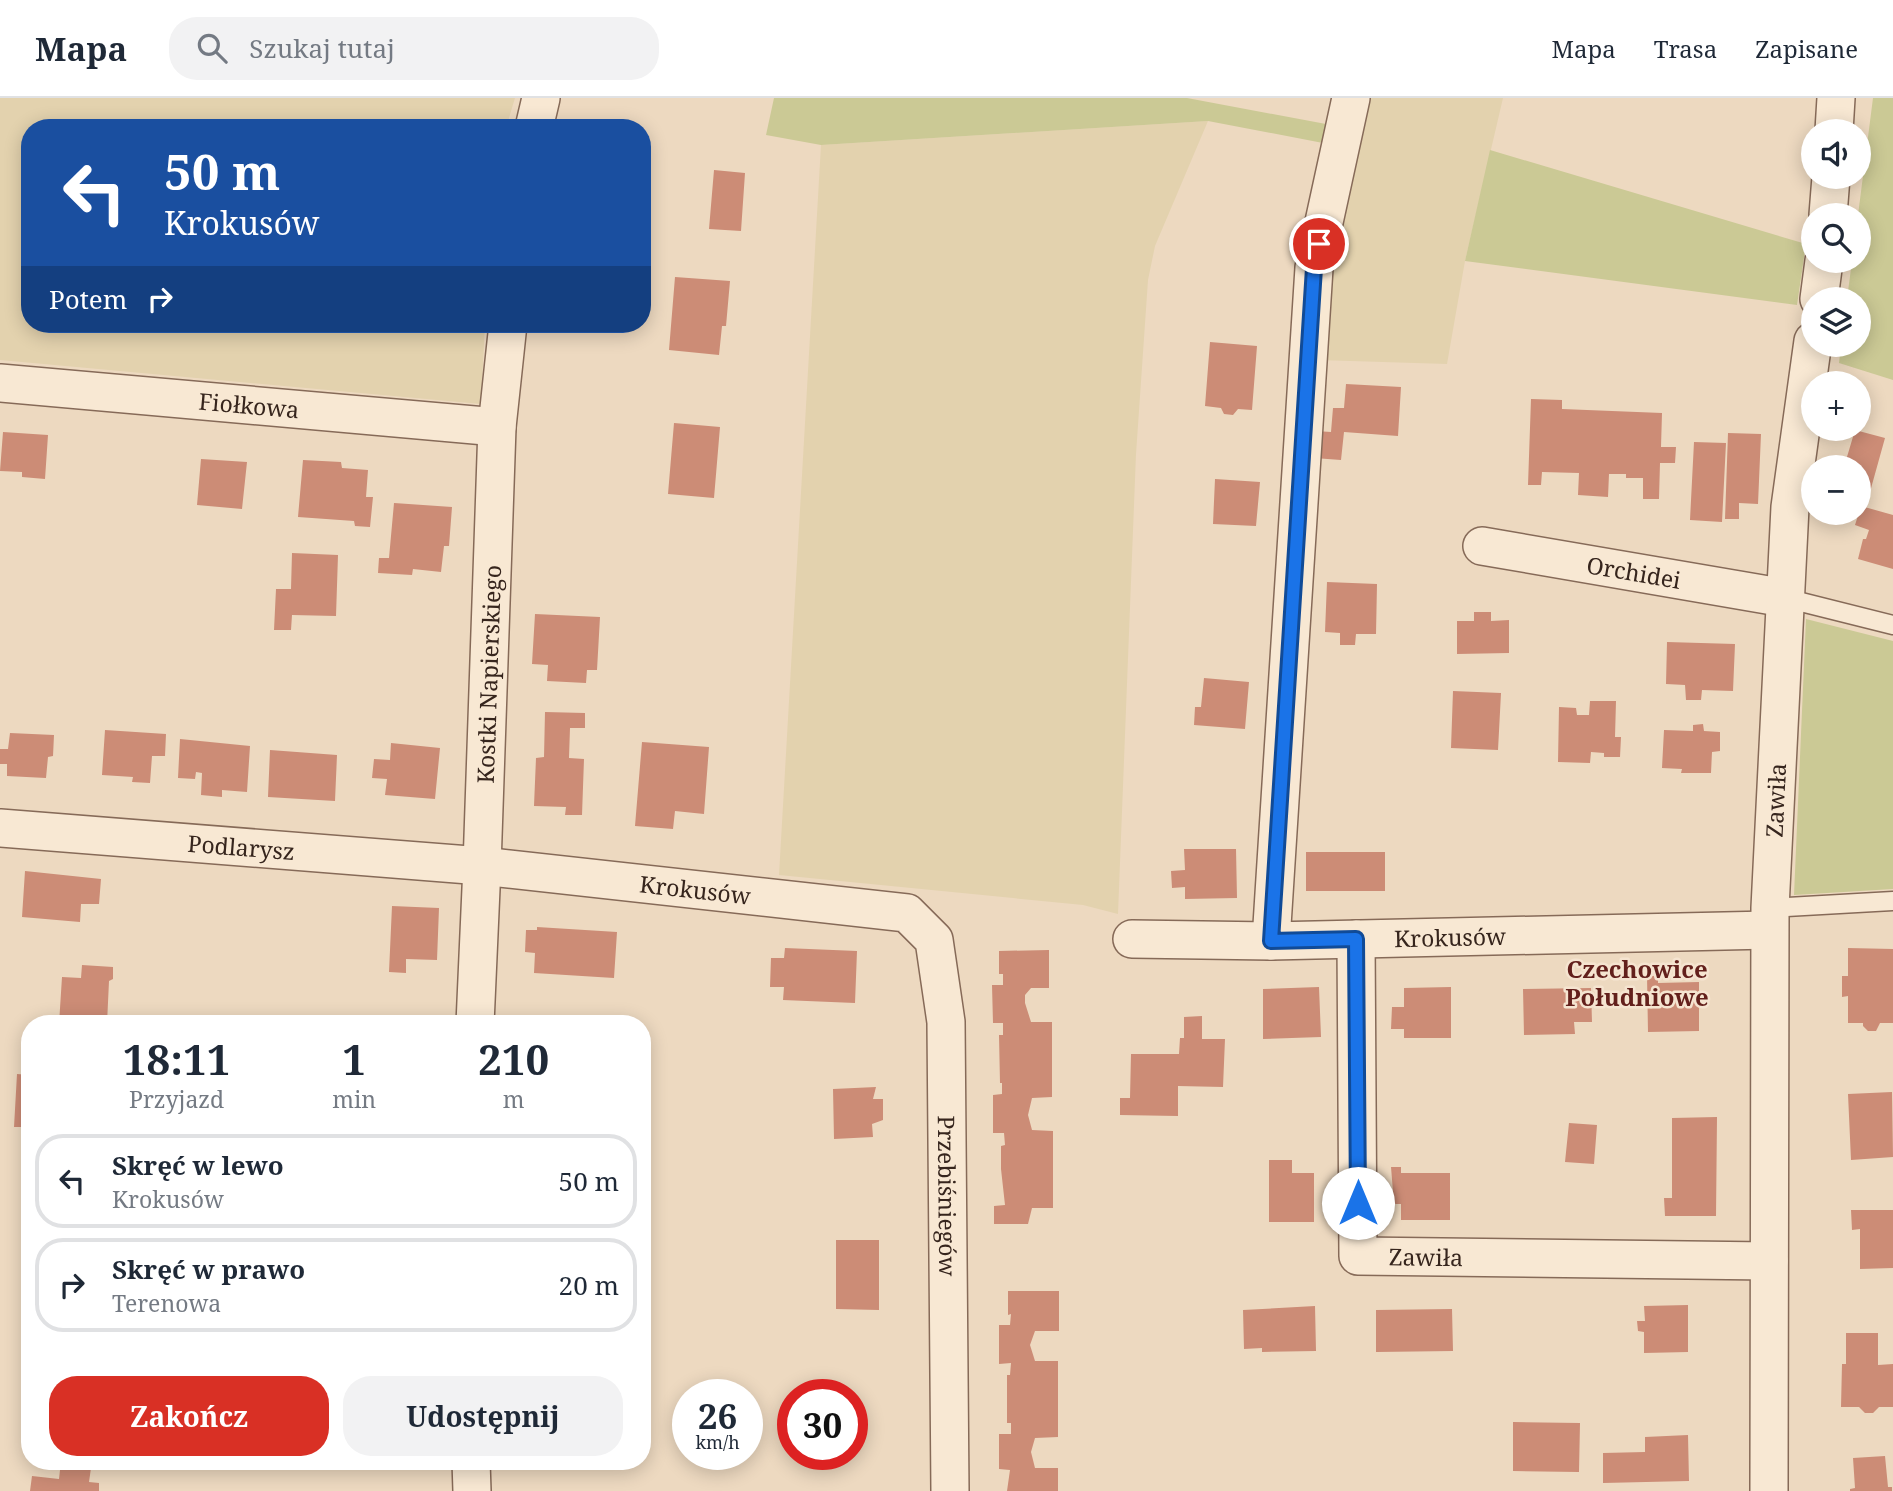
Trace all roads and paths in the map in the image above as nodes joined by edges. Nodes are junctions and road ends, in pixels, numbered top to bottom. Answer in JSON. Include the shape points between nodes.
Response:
{"nodes":[{"id":1,"x":541,"y":98,"type":"edge"},
{"id":2,"x":1351,"y":98,"type":"edge"},
{"id":3,"x":1836,"y":98,"type":"edge"},
{"id":4,"x":536,"y":119,"type":"edge"},
{"id":5,"x":1835,"y":119,"type":"edge"},
{"id":6,"x":507,"y":333,"type":"edge"},
{"id":7,"x":1811,"y":357,"type":"edge"},
{"id":8,"x":0,"y":383,"type":"edge"},
{"id":9,"x":497,"y":427,"type":"junction"},
{"id":10,"x":1482,"y":546,"type":"dead end"},
{"id":11,"x":1785,"y":597,"type":"junction"},
{"id":12,"x":1893,"y":625,"type":"edge"},
{"id":13,"x":0,"y":828,"type":"edge"},
{"id":14,"x":482,"y":866,"type":"junction"},
{"id":15,"x":1893,"y":901,"type":"edge"},
{"id":16,"x":907,"y":913,"type":"joint"},
{"id":17,"x":1769,"y":919,"type":"junction"},
{"id":18,"x":1132,"y":939,"type":"dead end"},
{"id":19,"x":1356,"y":939,"type":"junction"},
{"id":20,"x":1271,"y":941,"type":"junction"},
{"id":21,"x":475,"y":1015,"type":"edge"},
{"id":22,"x":1769,"y":1261,"type":"junction"},
{"id":23,"x":471,"y":1470,"type":"edge"},
{"id":24,"x":472,"y":1491,"type":"edge"},
{"id":25,"x":950,"y":1491,"type":"edge"},
{"id":26,"x":1769,"y":1491,"type":"edge"}],
"edges":[{"from":1,"to":4,"type":"street"},
{"from":2,"to":20,"type":"street","via":[[1314,268]]},
{"from":3,"to":5,"type":"street"},
{"from":6,"to":9,"type":"street","name":"Kostki Napierskiego"},
{"from":7,"to":11,"type":"street","name":"Zawiła","via":[[1790,507]]},
{"from":8,"to":9,"type":"street","name":"Fiołkowa"},
{"from":9,"to":14,"type":"street","name":"Kostki Napierskiego"},
{"from":10,"to":11,"type":"street","name":"Orchidei"},
{"from":11,"to":12,"type":"lane"},
{"from":11,"to":17,"type":"street","name":"Zawiła"},
{"from":13,"to":14,"type":"street","name":"Podlarysz"},
{"from":14,"to":16,"type":"street","name":"Krokusów"},
{"from":14,"to":21,"type":"street","name":"Kostki Napierskiego"},
{"from":15,"to":17,"type":"lane"},
{"from":16,"to":25,"type":"street","name":"Przebiśniegów","via":[[934,940],[946,1022]]},
{"from":17,"to":19,"type":"street","name":"Krokusów"},
{"from":17,"to":22,"type":"street","name":"Zawiła"},
{"from":18,"to":20,"type":"street","name":"Krokusów"},
{"from":19,"to":20,"type":"street","name":"Krokusów"},
{"from":19,"to":22,"type":"street","name":"Zawiła","via":[[1358,1256]]},
{"from":22,"to":26,"type":"street","name":"Zawiła"},
{"from":23,"to":24,"type":"street"}]}
